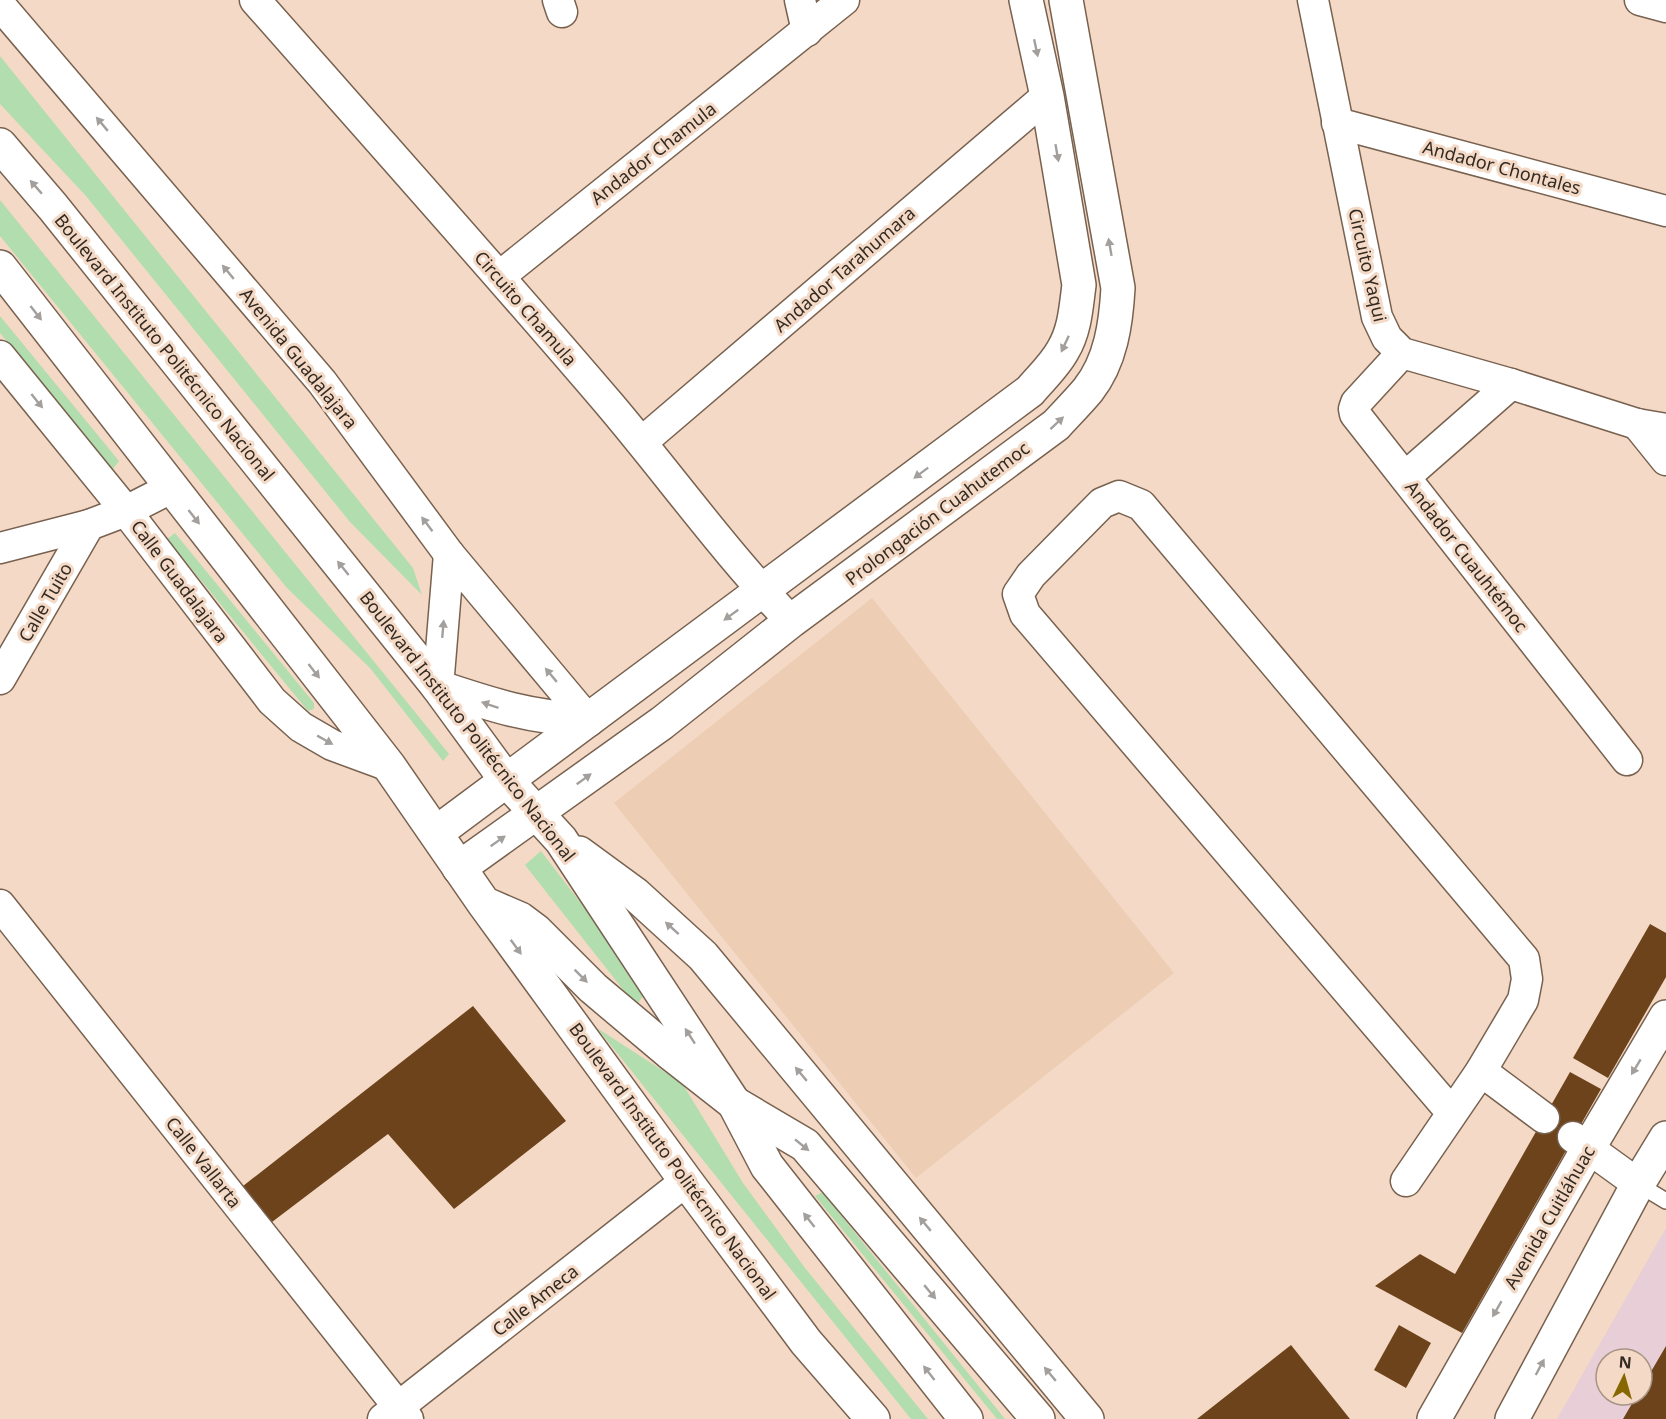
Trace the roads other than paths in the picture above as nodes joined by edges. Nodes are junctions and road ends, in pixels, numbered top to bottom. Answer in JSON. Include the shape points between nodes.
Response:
{"nodes":[{"id":1,"x":255,"y":0,"type":"edge"},
{"id":2,"x":800,"y":0,"type":"edge"},
{"id":3,"x":844,"y":0,"type":"edge"},
{"id":4,"x":1026,"y":0,"type":"edge"},
{"id":5,"x":1066,"y":0,"type":"edge"},
{"id":6,"x":1313,"y":0,"type":"edge"},
{"id":7,"x":0,"y":5,"type":"edge"},
{"id":8,"x":807,"y":31,"type":"junction"},
{"id":9,"x":1047,"y":96,"type":"junction"},
{"id":10,"x":1337,"y":123,"type":"junction"},
{"id":11,"x":0,"y":145,"type":"edge"},
{"id":12,"x":1666,"y":211,"type":"edge"},
{"id":13,"x":0,"y":267,"type":"edge"},
{"id":14,"x":500,"y":276,"type":"junction"},
{"id":15,"x":1402,"y":353,"type":"junction"},
{"id":16,"x":0,"y":356,"type":"edge"},
{"id":17,"x":1511,"y":384,"type":"junction"},
{"id":18,"x":1652,"y":426,"type":"edge"},
{"id":19,"x":642,"y":442,"type":"junction"},
{"id":20,"x":1666,"y":460,"type":"edge"},
{"id":21,"x":1405,"y":477,"type":"junction"},
{"id":22,"x":171,"y":488,"type":"junction"},
{"id":23,"x":126,"y":511,"type":"junction"},
{"id":24,"x":89,"y":525,"type":"junction"},
{"id":25,"x":0,"y":548,"type":"edge"},
{"id":26,"x":450,"y":554,"type":"junction"},
{"id":27,"x":763,"y":591,"type":"junction"},
{"id":28,"x":791,"y":621,"type":"junction"},
{"id":29,"x":0,"y":679,"type":"edge"},
{"id":30,"x":438,"y":687,"type":"junction"},
{"id":31,"x":588,"y":720,"type":"junction"},
{"id":32,"x":1628,"y":760,"type":"dead end"},
{"id":33,"x":389,"y":766,"type":"junction"},
{"id":34,"x":506,"y":780,"type":"junction"},
{"id":35,"x":537,"y":814,"type":"junction"},
{"id":36,"x":436,"y":833,"type":"junction"},
{"id":37,"x":561,"y":840,"type":"junction"},
{"id":38,"x":459,"y":868,"type":"junction"},
{"id":39,"x":0,"y":905,"type":"edge"},
{"id":40,"x":485,"y":905,"type":"junction"},
{"id":41,"x":1666,"y":1017,"type":"edge"},
{"id":42,"x":1481,"y":1071,"type":"junction"},
{"id":43,"x":734,"y":1102,"type":"junction"},
{"id":44,"x":1452,"y":1113,"type":"junction"},
{"id":45,"x":1544,"y":1118,"type":"dead end"},
{"id":46,"x":1666,"y":1138,"type":"edge"},
{"id":47,"x":1581,"y":1142,"type":"junction"},
{"id":48,"x":1406,"y":1180,"type":"dead end"},
{"id":49,"x":686,"y":1181,"type":"junction"},
{"id":50,"x":1638,"y":1184,"type":"junction"},
{"id":51,"x":1666,"y":1201,"type":"edge"},
{"id":52,"x":397,"y":1415,"type":"edge"},
{"id":53,"x":873,"y":1419,"type":"edge"},
{"id":54,"x":966,"y":1419,"type":"edge"},
{"id":55,"x":1038,"y":1419,"type":"edge"},
{"id":56,"x":1087,"y":1419,"type":"edge"},
{"id":57,"x":1434,"y":1419,"type":"edge"},
{"id":58,"x":1512,"y":1419,"type":"edge"}],
"edges":[{"from":1,"to":14,"type":"street","name":"Circuito Chamula"},
{"from":2,"to":8,"type":"street"},
{"from":3,"to":8,"type":"street","name":"Andador Chamula"},
{"from":4,"to":9,"type":"main road","one_way":true},
{"from":28,"to":5,"type":"main road","name":"Prolongación Cuahutemoc","one_way":true,"via":[[1056,424],[1090,388],[1107,356],[1116,320],[1118,288]]},
{"from":6,"to":10,"type":"street","name":"Circuito Yaqui"},
{"from":26,"to":7,"type":"street","name":"Avenida Guadalajara","one_way":true,"via":[[322,382]]},
{"from":8,"to":14,"type":"street","name":"Andador Chamula"},
{"from":9,"to":19,"type":"street","name":"Andador Tarahumara"},
{"from":9,"to":27,"type":"main road","one_way":true,"via":[[1079,285],[1076,315],[1062,353],[1030,391]]},
{"from":10,"to":12,"type":"street","name":"Andador Chontales"},
{"from":10,"to":15,"type":"street","name":"Circuito Yaqui","via":[[1377,317],[1387,339]]},
{"from":30,"to":11,"type":"main road","name":"Boulevard Instituto Politécnico Nacional","one_way":true},
{"from":13,"to":22,"type":"main road","name":"Boulevard Instituto Politécnico Nacional","one_way":true},
{"from":14,"to":19,"type":"street","name":"Circuito Chamula"},
{"from":15,"to":17,"type":"street"},
{"from":15,"to":21,"type":"street","name":"Andador Cuauhtémoc","via":[[1354,410]]},
{"from":16,"to":23,"type":"street","name":"Calle Guadalajara","one_way":true},
{"from":17,"to":18,"type":"street"},
{"from":17,"to":21,"type":"street"},
{"from":18,"to":20,"type":"street"},
{"from":19,"to":27,"type":"street","name":"Circuito Chamula"},
{"from":21,"to":32,"type":"street","name":"Andador Cuauhtémoc"},
{"from":22,"to":23,"type":"street"},
{"from":22,"to":33,"type":"main road","name":"Boulevard Instituto Politécnico Nacional","one_way":true},
{"from":23,"to":24,"type":"street"},
{"from":23,"to":33,"type":"street","name":"Calle Guadalajara","one_way":true,"via":[[272,701],[301,727],[332,745]]},
{"from":24,"to":25,"type":"street"},
{"from":24,"to":29,"type":"street","name":"Calle Tuito"},
{"from":30,"to":26,"type":"street","one_way":true},
{"from":31,"to":26,"type":"street","name":"Avenida Guadalajara","one_way":true},
{"from":27,"to":28,"type":"street","name":"Circuito Chamula"},
{"from":27,"to":31,"type":"main road","one_way":true},
{"from":35,"to":28,"type":"main road","name":"Prolongación Cuahutemoc","one_way":true,"via":[[662,723]]},
{"from":31,"to":30,"type":"main road","one_way":true,"via":[[554,719],[502,709]]},
{"from":30,"to":34,"type":"main road","name":"Boulevard Instituto Politécnico Nacional"},
{"from":31,"to":34,"type":"main road"},
{"from":33,"to":36,"type":"main road","name":"Boulevard Instituto Politécnico Nacional"},
{"from":34,"to":35,"type":"main road","name":"Boulevard Instituto Politécnico Nacional"},
{"from":34,"to":36,"type":"main road"},
{"from":35,"to":37,"type":"main road","name":"Boulevard Instituto Politécnico Nacional"},
{"from":38,"to":35,"type":"main road","name":"Prolongación Cuahutemoc","one_way":true},
{"from":36,"to":38,"type":"main road","name":"Boulevard Instituto Politécnico Nacional"},
{"from":43,"to":37,"type":"main road","name":"Boulevard Instituto Politécnico Nacional","one_way":true},
{"from":56,"to":37,"type":"main road","one_way":true,"via":[[703,956],[634,894]]},
{"from":38,"to":40,"type":"main road","name":"Boulevard Instituto Politécnico Nacional"},
{"from":39,"to":52,"type":"street","name":"Calle Vallarta"},
{"from":40,"to":43,"type":"main road","one_way":true,"via":[[503,910],[536,931],[593,988]]},
{"from":40,"to":49,"type":"main road","name":"Boulevard Instituto Politécnico Nacional","one_way":true},
{"from":41,"to":47,"type":"main road","name":"Avenida Cuitláhuac","one_way":true},
{"from":42,"to":44,"type":"street"},
{"from":42,"to":44,"type":"street","via":[[1523,1000],[1527,979],[1524,959],[1141,505],[1119,496],[1102,503],[1031,575],[1018,594],[1025,615]]},
{"from":42,"to":45,"type":"street"},
{"from":54,"to":43,"type":"main road","name":"Boulevard Instituto Politécnico Nacional","one_way":true,"via":[[767,1166]]},
{"from":43,"to":55,"type":"main road","one_way":true,"via":[[805,1145]]},
{"from":44,"to":48,"type":"street"},
{"from":46,"to":50,"type":"main road"},
{"from":47,"to":50,"type":"street"},
{"from":47,"to":57,"type":"main road","name":"Avenida Cuitláhuac","one_way":true},
{"from":49,"to":52,"type":"street","name":"Calle Ameca"},
{"from":49,"to":53,"type":"main road","name":"Boulevard Instituto Politécnico Nacional","via":[[806,1341]]},
{"from":50,"to":51,"type":"lane"},
{"from":58,"to":50,"type":"main road","one_way":true}]}
